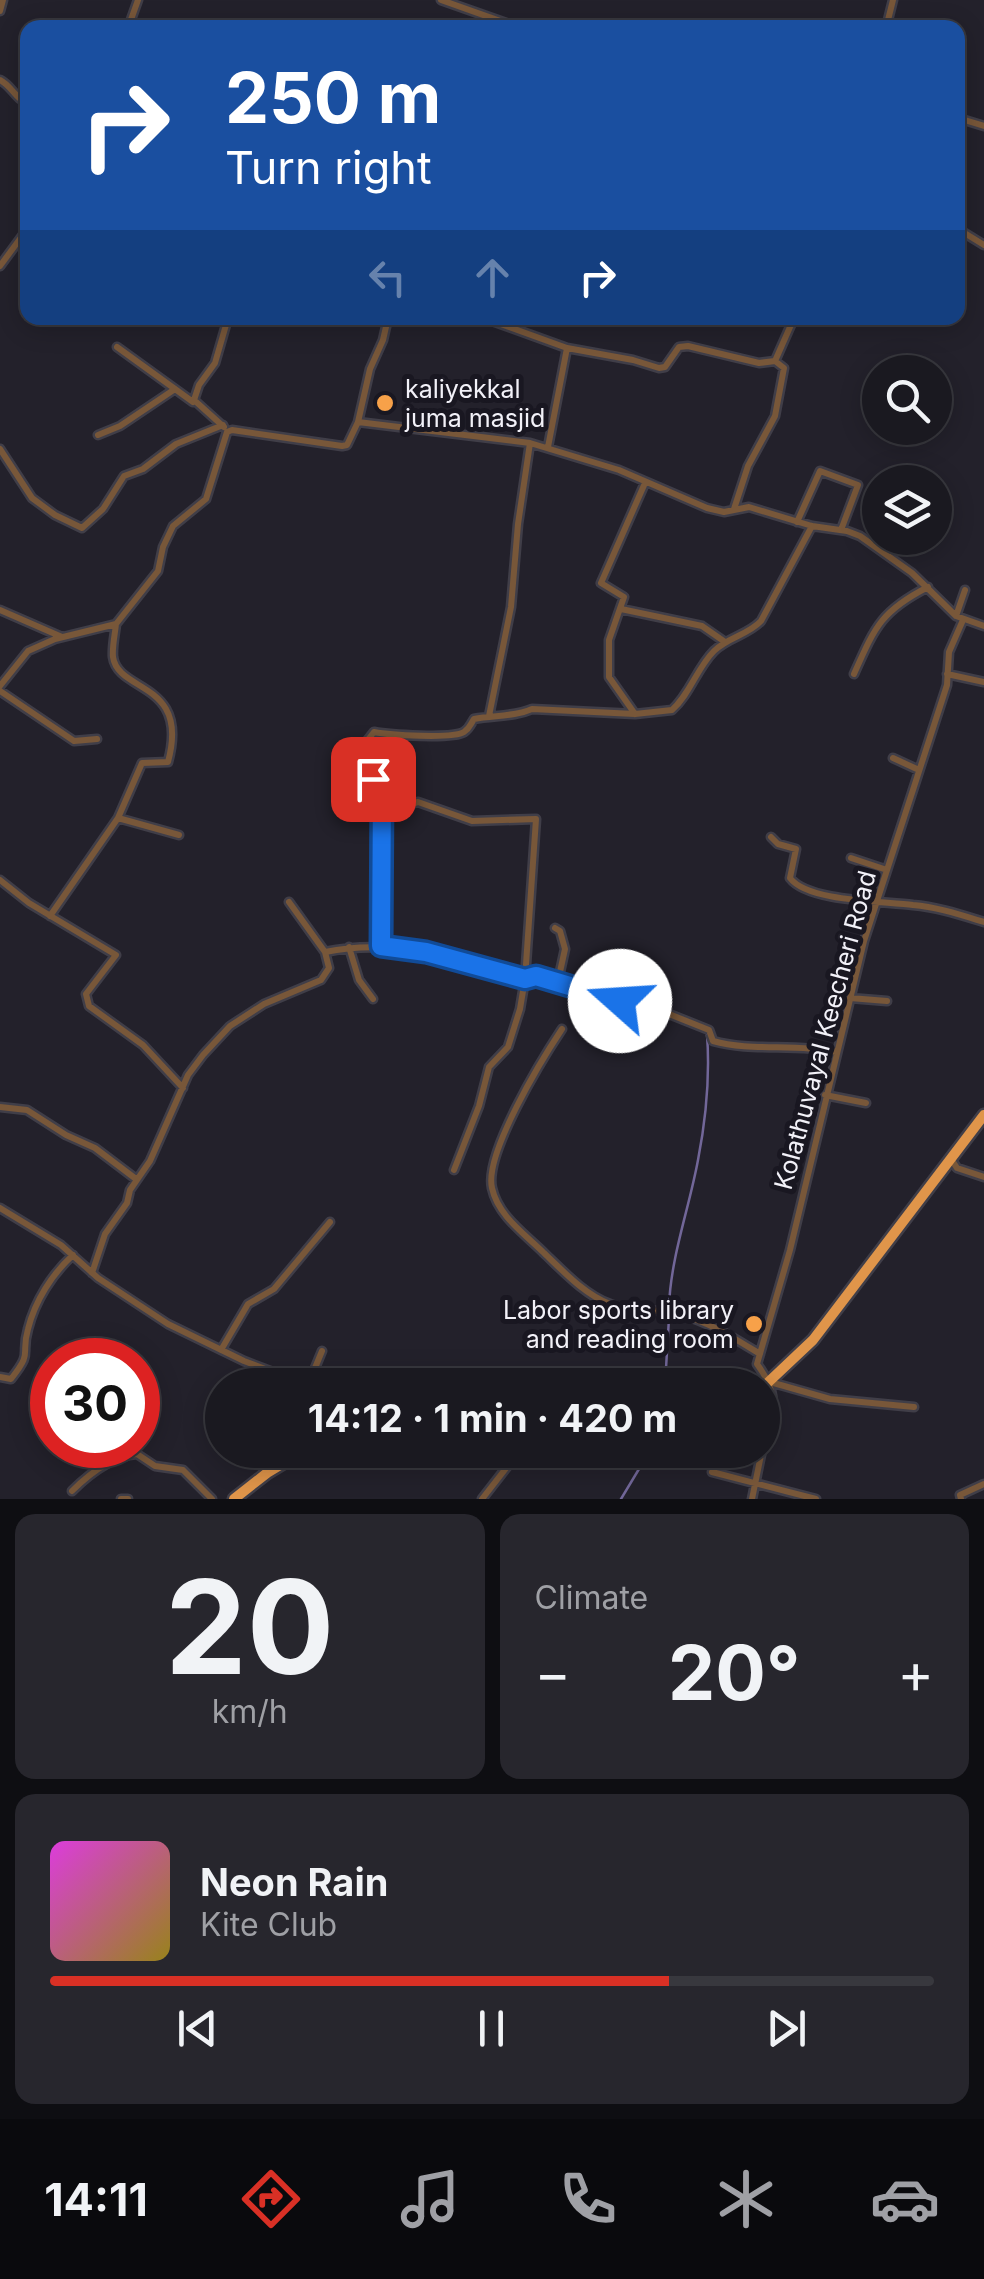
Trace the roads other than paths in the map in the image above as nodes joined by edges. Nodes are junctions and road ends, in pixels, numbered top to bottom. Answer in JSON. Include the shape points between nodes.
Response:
{"nodes":[{"id":1,"x":3,"y":0,"type":"edge"},
{"id":2,"x":441,"y":0,"type":"edge"},
{"id":3,"x":0,"y":11,"type":"edge"},
{"id":4,"x":497,"y":20,"type":"edge"},
{"id":5,"x":0,"y":80,"type":"edge"},
{"id":6,"x":20,"y":100,"type":"edge"},
{"id":7,"x":20,"y":239,"type":"edge"},
{"id":8,"x":0,"y":266,"type":"edge"},
{"id":9,"x":226,"y":325,"type":"edge"},
{"id":10,"x":386,"y":325,"type":"edge"},
{"id":11,"x":503,"y":325,"type":"edge"},
{"id":12,"x":791,"y":325,"type":"edge"},
{"id":13,"x":117,"y":347,"type":"dead end"},
{"id":14,"x":567,"y":348,"type":"junction"},
{"id":15,"x":775,"y":361,"type":"junction"},
{"id":16,"x":175,"y":390,"type":"junction"},
{"id":17,"x":195,"y":404,"type":"junction"},
{"id":18,"x":358,"y":422,"type":"junction"},
{"id":19,"x":225,"y":429,"type":"junction"},
{"id":20,"x":98,"y":435,"type":"dead end"},
{"id":21,"x":530,"y":442,"type":"junction"},
{"id":22,"x":548,"y":447,"type":"junction"},
{"id":23,"x":0,"y":449,"type":"edge"},
{"id":24,"x":645,"y":483,"type":"junction"},
{"id":25,"x":733,"y":510,"type":"junction"},
{"id":26,"x":797,"y":522,"type":"junction"},
{"id":27,"x":812,"y":526,"type":"junction"},
{"id":28,"x":841,"y":530,"type":"junction"},
{"id":29,"x":862,"y":537,"type":"edge"},
{"id":30,"x":887,"y":555,"type":"edge"},
{"id":31,"x":929,"y":586,"type":"junction"},
{"id":32,"x":965,"y":590,"type":"dead end"},
{"id":33,"x":621,"y":608,"type":"junction"},
{"id":34,"x":0,"y":610,"type":"edge"},
{"id":35,"x":959,"y":618,"type":"junction"},
{"id":36,"x":116,"y":624,"type":"junction"},
{"id":37,"x":984,"y":626,"type":"edge"},
{"id":38,"x":62,"y":637,"type":"junction"},
{"id":39,"x":725,"y":642,"type":"junction"},
{"id":40,"x":854,"y":674,"type":"dead end"},
{"id":41,"x":948,"y":674,"type":"junction"},
{"id":42,"x":984,"y":682,"type":"edge"},
{"id":43,"x":0,"y":688,"type":"edge"},
{"id":44,"x":635,"y":714,"type":"junction"},
{"id":45,"x":489,"y":716,"type":"junction"},
{"id":46,"x":98,"y":739,"type":"dead end"},
{"id":47,"x":894,"y":758,"type":"dead end"},
{"id":48,"x":920,"y":770,"type":"junction"},
{"id":49,"x":380,"y":813,"type":"junction"},
{"id":50,"x":118,"y":818,"type":"junction"},
{"id":51,"x":179,"y":836,"type":"dead end"},
{"id":52,"x":771,"y":837,"type":"dead end"},
{"id":53,"x":852,"y":858,"type":"dead end"},
{"id":54,"x":887,"y":870,"type":"junction"},
{"id":55,"x":0,"y":880,"type":"edge"},
{"id":56,"x":288,"y":902,"type":"dead end"},
{"id":57,"x":877,"y":902,"type":"junction"},
{"id":58,"x":50,"y":916,"type":"junction"},
{"id":59,"x":984,"y":922,"type":"edge"},
{"id":60,"x":554,"y":928,"type":"dead end"},
{"id":61,"x":381,"y":946,"type":"junction"},
{"id":62,"x":350,"y":947,"type":"junction"},
{"id":63,"x":325,"y":952,"type":"junction"},
{"id":64,"x":525,"y":979,"type":"junction"},
{"id":65,"x":558,"y":982,"type":"junction"},
{"id":66,"x":850,"y":998,"type":"junction"},
{"id":67,"x":373,"y":999,"type":"dead end"},
{"id":68,"x":621,"y":999,"type":"junction"},
{"id":69,"x":887,"y":1001,"type":"dead end"},
{"id":70,"x":580,"y":1024,"type":"dead end"},
{"id":71,"x":562,"y":1030,"type":"dead end"},
{"id":72,"x":836,"y":1052,"type":"junction"},
{"id":73,"x":182,"y":1088,"type":"junction"},
{"id":74,"x":825,"y":1095,"type":"junction"},
{"id":75,"x":866,"y":1102,"type":"dead end"},
{"id":76,"x":0,"y":1107,"type":"edge"},
{"id":77,"x":984,"y":1115,"type":"edge"},
{"id":78,"x":950,"y":1158,"type":"junction"},
{"id":79,"x":454,"y":1170,"type":"dead end"},
{"id":80,"x":984,"y":1178,"type":"edge"},
{"id":81,"x":136,"y":1179,"type":"junction"},
{"id":82,"x":0,"y":1208,"type":"edge"},
{"id":83,"x":330,"y":1222,"type":"dead end"},
{"id":84,"x":72,"y":1255,"type":"junction"},
{"id":85,"x":92,"y":1273,"type":"junction"},
{"id":86,"x":221,"y":1350,"type":"junction"},
{"id":87,"x":322,"y":1351,"type":"dead end"},
{"id":88,"x":760,"y":1354,"type":"junction"},
{"id":89,"x":266,"y":1368,"type":"edge"},
{"id":90,"x":315,"y":1368,"type":"edge"},
{"id":91,"x":759,"y":1368,"type":"edge"},
{"id":92,"x":780,"y":1373,"type":"edge"},
{"id":93,"x":0,"y":1377,"type":"edge"},
{"id":94,"x":780,"y":1388,"type":"edge"},
{"id":95,"x":914,"y":1407,"type":"dead end"},
{"id":96,"x":275,"y":1468,"type":"edge"},
{"id":97,"x":506,"y":1468,"type":"edge"},
{"id":98,"x":715,"y":1468,"type":"edge"},
{"id":99,"x":758,"y":1468,"type":"edge"},
{"id":100,"x":754,"y":1484,"type":"junction"},
{"id":101,"x":984,"y":1484,"type":"edge"},
{"id":102,"x":72,"y":1491,"type":"dead end"},
{"id":103,"x":120,"y":1499,"type":"edge"},
{"id":104,"x":128,"y":1499,"type":"edge"},
{"id":105,"x":212,"y":1499,"type":"edge"},
{"id":106,"x":234,"y":1499,"type":"edge"},
{"id":107,"x":482,"y":1499,"type":"edge"},
{"id":108,"x":752,"y":1499,"type":"edge"},
{"id":109,"x":816,"y":1499,"type":"edge"},
{"id":110,"x":960,"y":1499,"type":"edge"}],
"edges":[{"from":1,"to":3,"type":"street"},
{"from":2,"to":4,"type":"street"},
{"from":5,"to":6,"type":"street"},
{"from":7,"to":8,"type":"street"},
{"from":9,"to":17,"type":"street"},
{"from":10,"to":18,"type":"street"},
{"from":11,"to":14,"type":"street"},
{"from":12,"to":15,"type":"street"},
{"from":13,"to":16,"type":"street"},
{"from":14,"to":15,"type":"street","via":[[659,368],[688,346]]},
{"from":14,"to":22,"type":"street"},
{"from":15,"to":25,"type":"street","via":[[784,368],[779,406]]},
{"from":16,"to":17,"type":"street"},
{"from":16,"to":20,"type":"street"},
{"from":17,"to":19,"type":"street"},
{"from":18,"to":19,"type":"street","via":[[347,446]]},
{"from":18,"to":21,"type":"street"},
{"from":19,"to":23,"type":"street","via":[[176,444],[124,476],[82,528],[32,498]]},
{"from":19,"to":36,"type":"street","via":[[206,499],[173,526],[158,570]]},
{"from":21,"to":22,"type":"street"},
{"from":21,"to":45,"type":"street","via":[[512,607]]},
{"from":22,"to":24,"type":"street"},
{"from":24,"to":25,"type":"street","via":[[708,508]]},
{"from":24,"to":33,"type":"street","via":[[601,584],[624,597]]},
{"from":25,"to":26,"type":"street","via":[[749,507]]},
{"from":26,"to":27,"type":"street"},
{"from":26,"to":28,"type":"street","via":[[820,472],[858,485]]},
{"from":27,"to":28,"type":"street"},
{"from":27,"to":39,"type":"street","via":[[762,621]]},
{"from":28,"to":29,"type":"street"},
{"from":30,"to":31,"type":"street"},
{"from":31,"to":35,"type":"street"},
{"from":31,"to":40,"type":"street","via":[[889,612]]},
{"from":32,"to":35,"type":"street","name":"Kolathuvayal Keecheri Road"},
{"from":33,"to":39,"type":"street","via":[[702,626]]},
{"from":33,"to":44,"type":"street","via":[[609,640],[610,677]]},
{"from":34,"to":38,"type":"street"},
{"from":35,"to":37,"type":"street"},
{"from":35,"to":41,"type":"street","name":"Kolathuvayal Keecheri Road"},
{"from":36,"to":38,"type":"street"},
{"from":36,"to":50,"type":"street","via":[[113,660],[123,675],[161,700],[173,742],[168,762],[142,763]]},
{"from":38,"to":43,"type":"street","via":[[28,651]]},
{"from":39,"to":44,"type":"street","via":[[676,707]]},
{"from":41,"to":42,"type":"street"},
{"from":41,"to":48,"type":"street","name":"Kolathuvayal Keecheri Road"},
{"from":43,"to":46,"type":"street","via":[[74,742]]},
{"from":44,"to":45,"type":"street","via":[[532,709]]},
{"from":45,"to":49,"type":"street","via":[[474,719],[457,735],[374,732],[344,770],[378,782]]},
{"from":47,"to":48,"type":"street"},
{"from":48,"to":54,"type":"street","name":"Kolathuvayal Keecheri Road"},
{"from":49,"to":61,"type":"street"},
{"from":49,"to":64,"type":"street","via":[[418,802],[472,820],[536,819]]},
{"from":50,"to":51,"type":"street"},
{"from":50,"to":58,"type":"street"},
{"from":52,"to":57,"type":"street","via":[[796,848],[792,883]]},
{"from":53,"to":54,"type":"street"},
{"from":54,"to":57,"type":"street","name":"Kolathuvayal Keecheri Road"},
{"from":55,"to":58,"type":"street"},
{"from":56,"to":63,"type":"street"},
{"from":57,"to":59,"type":"street"},
{"from":57,"to":66,"type":"street","name":"Kolathuvayal Keecheri Road"},
{"from":58,"to":73,"type":"street","via":[[116,956],[86,994],[88,1006],[143,1044]]},
{"from":60,"to":65,"type":"street","via":[[566,949]]},
{"from":61,"to":62,"type":"street"},
{"from":61,"to":64,"type":"street"},
{"from":62,"to":63,"type":"street"},
{"from":62,"to":67,"type":"street","via":[[359,980]]},
{"from":63,"to":73,"type":"street","via":[[328,968],[320,980],[230,1026]]},
{"from":64,"to":65,"type":"street"},
{"from":64,"to":79,"type":"street","via":[[508,1047],[489,1067]]},
{"from":65,"to":68,"type":"street"},
{"from":66,"to":69,"type":"street"},
{"from":66,"to":72,"type":"street","name":"Kolathuvayal Keecheri Road"},
{"from":68,"to":70,"type":"street","via":[[608,1038]]},
{"from":68,"to":72,"type":"street","via":[[709,1030],[712,1041],[727,1045]]},
{"from":71,"to":88,"type":"street","via":[[526,1088],[500,1150],[490,1185],[497,1202],[566,1273],[605,1302],[691,1318]]},
{"from":72,"to":74,"type":"street","name":"Kolathuvayal Keecheri Road"},
{"from":73,"to":81,"type":"street"},
{"from":74,"to":75,"type":"street"},
{"from":74,"to":88,"type":"street","name":"Kolathuvayal Keecheri Road"},
{"from":76,"to":81,"type":"street","via":[[28,1110]]},
{"from":77,"to":78,"type":"highway"},
{"from":78,"to":80,"type":"street","via":[[957,1168]]},
{"from":78,"to":92,"type":"highway","via":[[803,1352]]},
{"from":81,"to":85,"type":"street"},
{"from":82,"to":84,"type":"street"},
{"from":83,"to":86,"type":"street","via":[[274,1289],[248,1304]]},
{"from":84,"to":85,"type":"street"},
{"from":84,"to":93,"type":"street","via":[[40,1298],[26,1331],[27,1358],[12,1379]]},
{"from":85,"to":86,"type":"street"},
{"from":86,"to":89,"type":"street"},
{"from":87,"to":90,"type":"street"},
{"from":88,"to":91,"type":"street"},
{"from":94,"to":95,"type":"street"},
{"from":96,"to":106,"type":"highway"},
{"from":97,"to":107,"type":"street"},
{"from":98,"to":100,"type":"street"},
{"from":99,"to":100,"type":"street"},
{"from":100,"to":108,"type":"street"},
{"from":100,"to":109,"type":"street"},
{"from":101,"to":110,"type":"street"},
{"from":102,"to":105,"type":"street","via":[[111,1462],[137,1454],[155,1466],[183,1470]]},
{"from":103,"to":104,"type":"street"}]}
